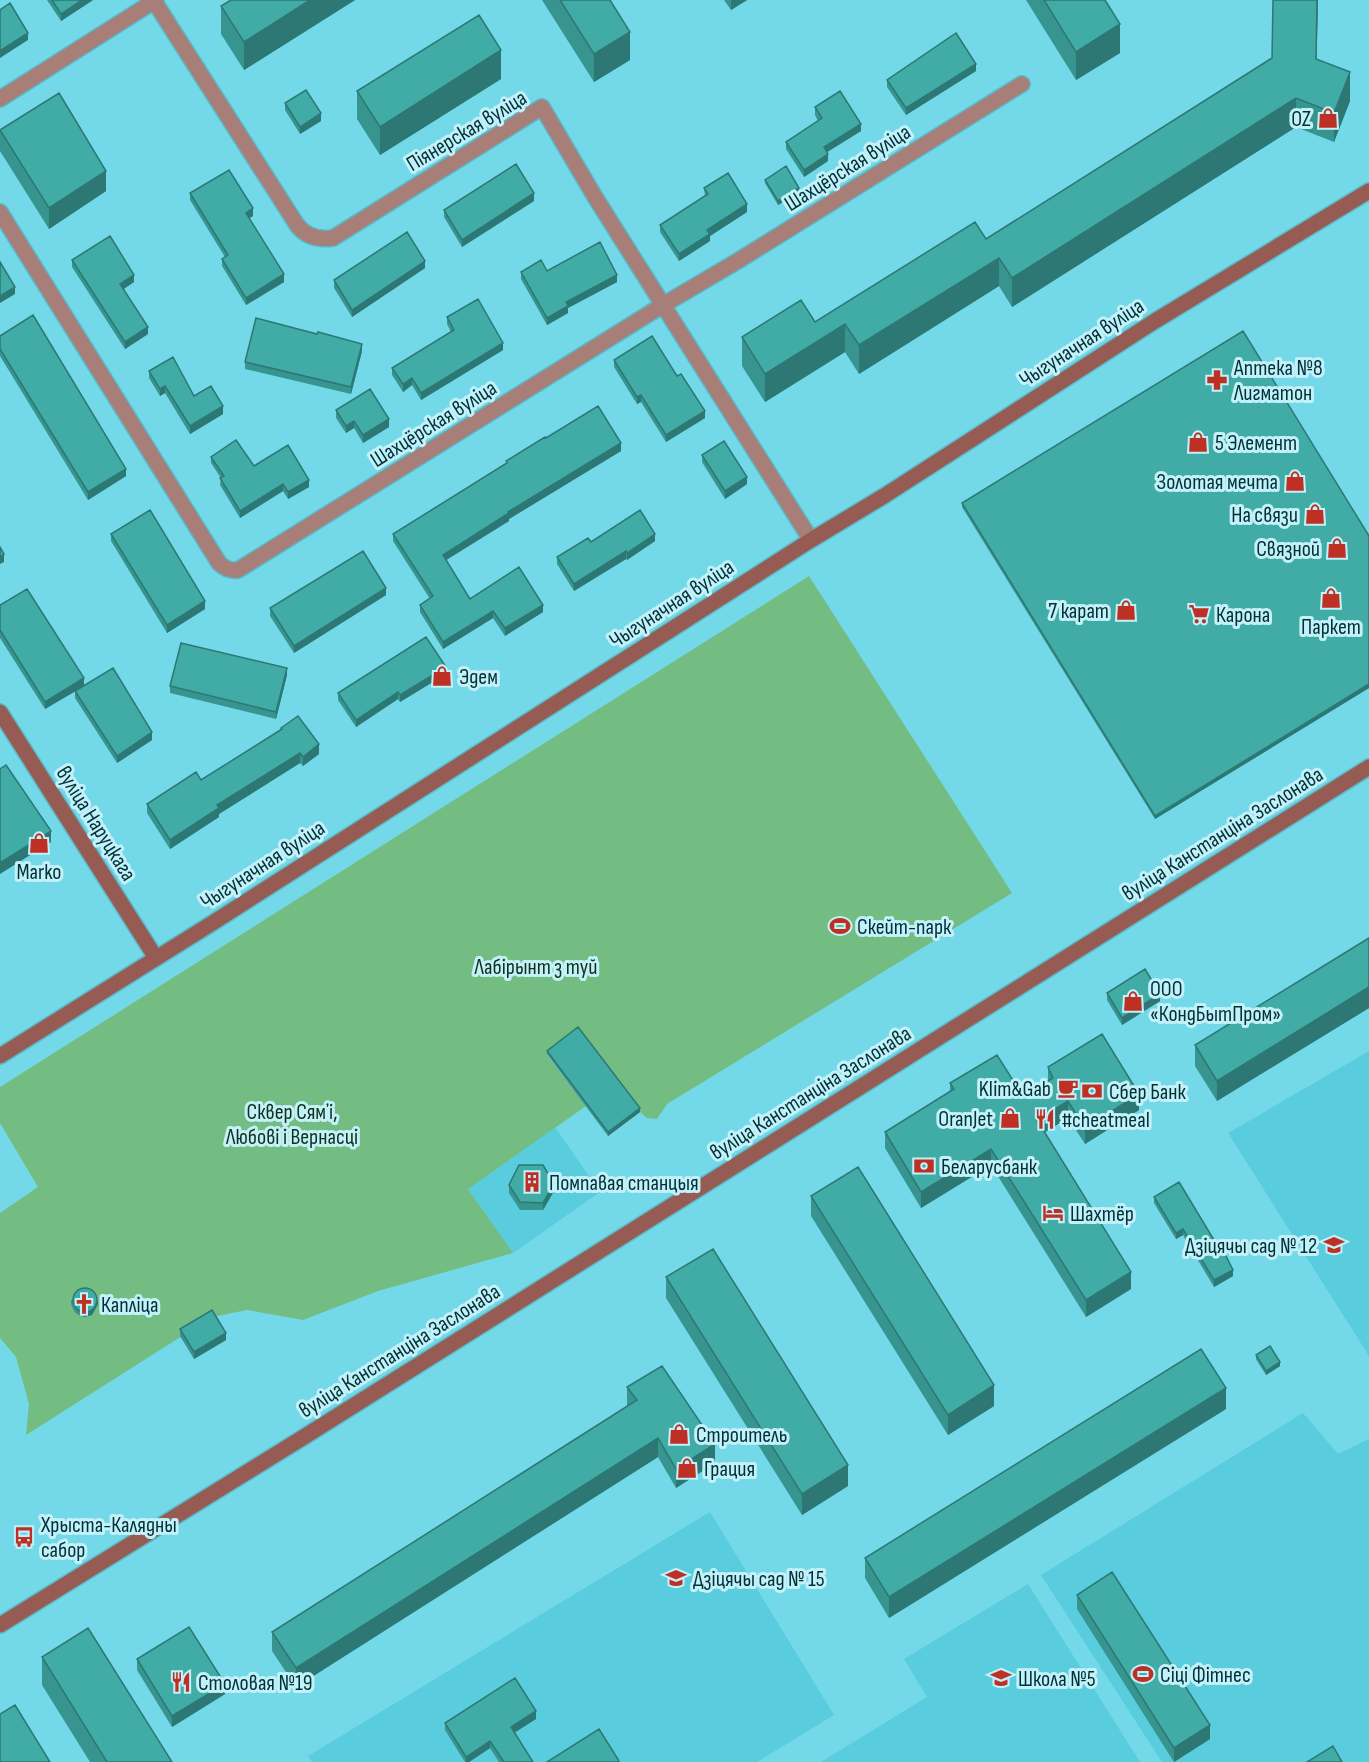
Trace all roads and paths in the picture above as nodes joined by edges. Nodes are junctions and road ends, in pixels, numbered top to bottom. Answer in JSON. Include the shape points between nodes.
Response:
{"nodes":[{"id":1,"x":155,"y":1,"type":"edge"},
{"id":2,"x":1022,"y":84,"type":"dead end"},
{"id":3,"x":0,"y":99,"type":"edge"},
{"id":4,"x":1369,"y":191,"type":"edge"},
{"id":5,"x":0,"y":212,"type":"edge"},
{"id":6,"x":663,"y":305,"type":"junction"},
{"id":7,"x":811,"y":540,"type":"junction"},
{"id":8,"x":0,"y":712,"type":"edge"},
{"id":9,"x":1369,"y":767,"type":"edge"},
{"id":10,"x":156,"y":958,"type":"junction"},
{"id":11,"x":0,"y":1056,"type":"edge"},
{"id":12,"x":0,"y":1625,"type":"edge"}],
"edges":[{"from":1,"to":3,"type":"street"},
{"from":1,"to":6,"type":"street","name":"Піянерская вуліца","via":[[302,232],[321,239],[333,238],[542,107]]},
{"from":2,"to":6,"type":"street","name":"Шахцёрская вуліца"},
{"from":4,"to":7,"type":"main road","name":"Чыгуначная вуліца","via":[[1155,321]]},
{"from":5,"to":6,"type":"street","name":"Шахцёрская вуліца","via":[[219,563],[231,571],[244,568]]},
{"from":6,"to":7,"type":"street","name":"Піянерская вуліца"},
{"from":7,"to":10,"type":"main road","name":"Чыгуначная вуліца"},
{"from":8,"to":10,"type":"main road","name":"вуліца Наруцкага"},
{"from":9,"to":12,"type":"main road","name":"вуліца Канстанціна Заслонава"},
{"from":10,"to":11,"type":"main road","name":"Чыгуначная вуліца"}]}
